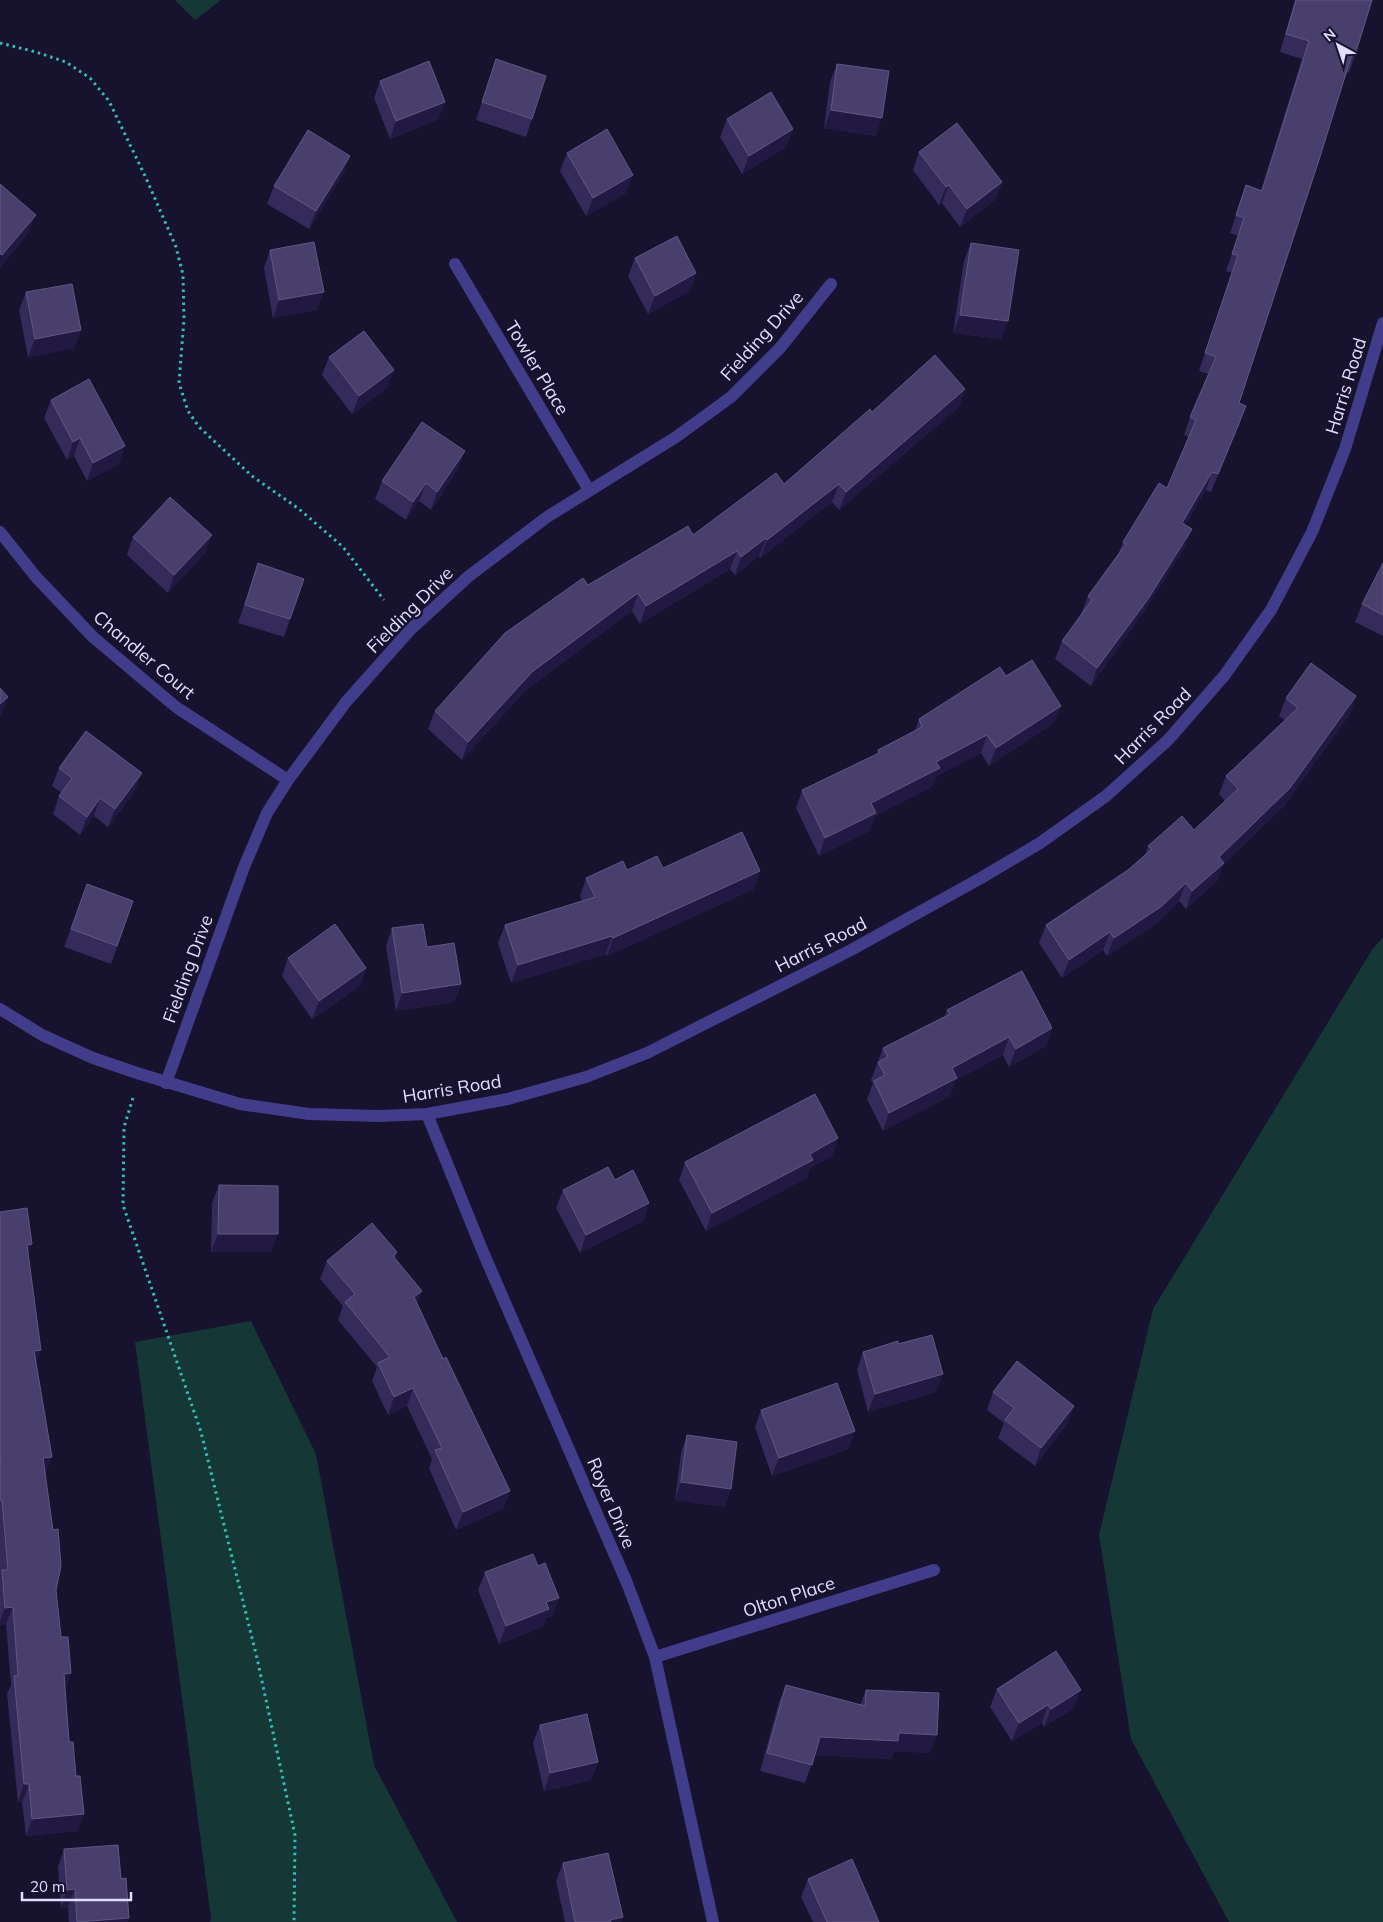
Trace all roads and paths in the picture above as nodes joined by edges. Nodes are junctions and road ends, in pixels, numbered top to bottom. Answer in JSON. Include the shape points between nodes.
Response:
{"nodes":[{"id":1,"x":0,"y":43,"type":"edge"},
{"id":2,"x":455,"y":264,"type":"dead end"},
{"id":3,"x":831,"y":284,"type":"dead end"},
{"id":4,"x":1383,"y":323,"type":"edge"},
{"id":5,"x":589,"y":490,"type":"junction"},
{"id":6,"x":0,"y":532,"type":"edge"},
{"id":7,"x":384,"y":600,"type":"dead end"},
{"id":8,"x":288,"y":780,"type":"junction"},
{"id":9,"x":0,"y":1009,"type":"edge"},
{"id":10,"x":140,"y":1074,"type":"junction"},
{"id":11,"x":166,"y":1082,"type":"junction"},
{"id":12,"x":427,"y":1114,"type":"junction"},
{"id":13,"x":934,"y":1570,"type":"dead end"},
{"id":14,"x":655,"y":1657,"type":"junction"},
{"id":15,"x":294,"y":1922,"type":"edge"},
{"id":16,"x":713,"y":1922,"type":"edge"}],
"edges":[{"from":1,"to":7,"type":"path","via":[[66,62],[90,78],[108,101],[172,238],[183,275],[180,383],[188,411],[199,427],[252,476],[299,509],[343,547]]},
{"from":2,"to":5,"type":"street","name":"Towler Place"},
{"from":3,"to":5,"type":"street","name":"Fielding Drive","via":[[780,348],[731,397],[676,437]]},
{"from":4,"to":12,"type":"street","name":"Harris Road","via":[[1345,449],[1312,532],[1271,610],[1224,676],[1168,740],[1106,796],[1040,843],[959,891],[851,950],[647,1053],[586,1077],[516,1096]]},
{"from":5,"to":8,"type":"street","name":"Fielding Drive","via":[[547,517],[469,576],[412,630],[346,702]]},
{"from":6,"to":8,"type":"street","name":"Chandler Court","via":[[36,577],[93,637],[176,707]]},
{"from":8,"to":11,"type":"street","name":"Fielding Drive","via":[[267,813],[244,866]]},
{"from":9,"to":10,"type":"street","name":"Harris Road","via":[[42,1035],[93,1058]]},
{"from":10,"to":11,"type":"street","name":"Harris Road"},
{"from":10,"to":15,"type":"path","via":[[124,1127],[123,1205],[201,1432],[257,1658],[295,1834]]},
{"from":11,"to":12,"type":"street","name":"Harris Road","via":[[240,1104],[309,1114]]},
{"from":12,"to":14,"type":"street","name":"Royer Drive"},
{"from":13,"to":14,"type":"street","name":"Olton Place"},
{"from":14,"to":16,"type":"street","name":"Royer Drive"}]}
